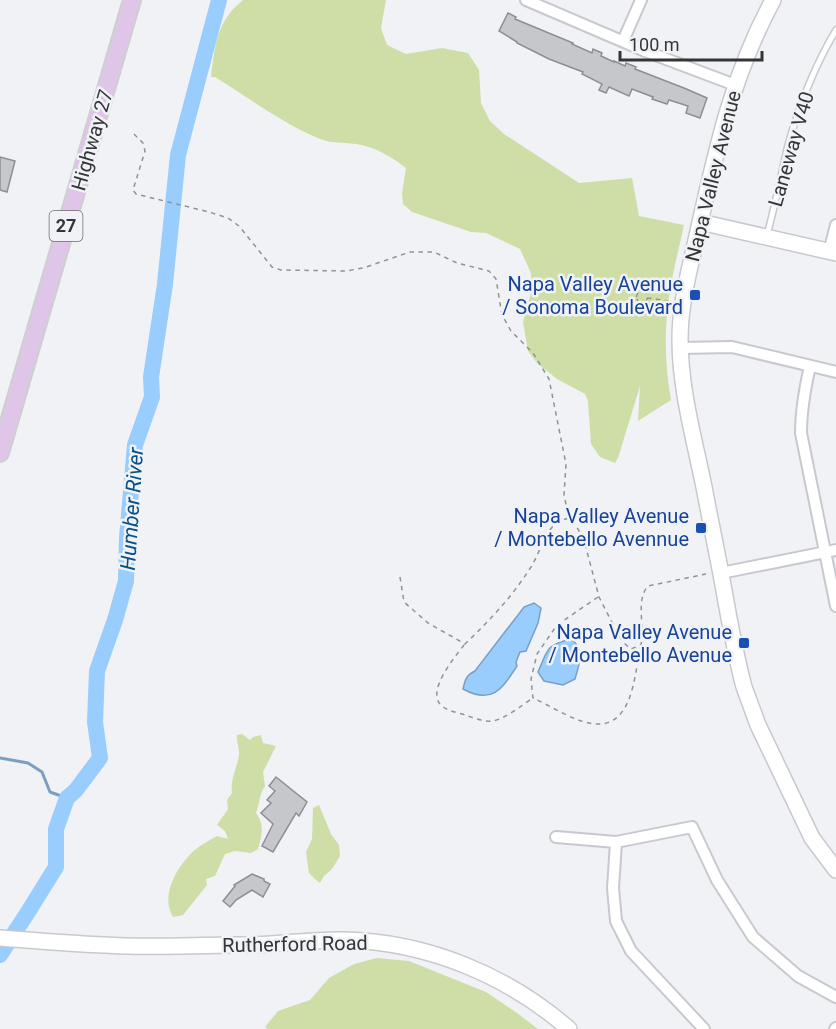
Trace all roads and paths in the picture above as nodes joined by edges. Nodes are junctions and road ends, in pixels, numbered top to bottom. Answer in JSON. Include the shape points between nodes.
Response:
{"nodes":[{"id":1,"x":132,"y":0,"type":"edge"},
{"id":2,"x":526,"y":0,"type":"edge"},
{"id":3,"x":641,"y":0,"type":"edge"},
{"id":4,"x":773,"y":0,"type":"edge"},
{"id":5,"x":836,"y":30,"type":"edge"},
{"id":6,"x":623,"y":41,"type":"junction"},
{"id":7,"x":735,"y":85,"type":"junction"},
{"id":8,"x":134,"y":134,"type":"dead end"},
{"id":9,"x":700,"y":222,"type":"junction"},
{"id":10,"x":836,"y":225,"type":"edge"},
{"id":11,"x":767,"y":237,"type":"junction"},
{"id":12,"x":833,"y":253,"type":"edge"},
{"id":13,"x":647,"y":298,"type":"dead end"},
{"id":14,"x":669,"y":301,"type":"dead end"},
{"id":15,"x":680,"y":348,"type":"junction"},
{"id":16,"x":810,"y":366,"type":"junction"},
{"id":17,"x":836,"y":372,"type":"edge"},
{"id":18,"x":0,"y":453,"type":"edge"},
{"id":19,"x":569,"y":518,"type":"junction"},
{"id":20,"x":830,"y":551,"type":"edge"},
{"id":21,"x":713,"y":573,"type":"junction"},
{"id":22,"x":400,"y":577,"type":"dead end"},
{"id":23,"x":599,"y":597,"type":"junction"},
{"id":24,"x":836,"y":606,"type":"edge"},
{"id":25,"x":465,"y":644,"type":"junction"},
{"id":26,"x":641,"y":645,"type":"junction"},
{"id":27,"x":533,"y":698,"type":"junction"},
{"id":28,"x":556,"y":837,"type":"dead end"},
{"id":29,"x":616,"y":842,"type":"junction"},
{"id":30,"x":836,"y":870,"type":"edge"},
{"id":31,"x":0,"y":938,"type":"edge"},
{"id":32,"x":836,"y":997,"type":"edge"},
{"id":33,"x":569,"y":1029,"type":"edge"},
{"id":34,"x":704,"y":1029,"type":"edge"}],
"edges":[{"from":1,"to":18,"type":"main road","name":"Highway 27","number":"27"},
{"from":2,"to":6,"type":"street"},
{"from":3,"to":6,"type":"street"},
{"from":4,"to":7,"type":"street","name":"Napa Valley Avenue"},
{"from":5,"to":11,"type":"lane","name":"Laneway V40","via":[[812,77],[794,126]]},
{"from":6,"to":7,"type":"street"},
{"from":7,"to":9,"type":"street","name":"Napa Valley Avenue"},
{"from":8,"to":19,"type":"path","via":[[145,151],[136,194],[228,218],[272,267],[346,271],[410,252],[434,252],[489,271],[496,279],[502,315],[549,379],[566,464],[564,495]]},
{"from":9,"to":11,"type":"street"},
{"from":9,"to":15,"type":"street","name":"Napa Valley Avenue","via":[[683,303]]},
{"from":10,"to":12,"type":"street"},
{"from":11,"to":12,"type":"street"},
{"from":13,"to":14,"type":"path"},
{"from":15,"to":16,"type":"street","via":[[732,347]]},
{"from":15,"to":21,"type":"street","name":"Napa Valley Avenue"},
{"from":16,"to":17,"type":"street"},
{"from":16,"to":20,"type":"street","via":[[801,433]]},
{"from":19,"to":23,"type":"path","via":[[585,544]]},
{"from":19,"to":25,"type":"path","via":[[554,524],[521,583],[497,614]]},
{"from":20,"to":21,"type":"street"},
{"from":20,"to":24,"type":"street"},
{"from":21,"to":26,"type":"path","via":[[648,586],[643,591]]},
{"from":21,"to":30,"type":"street","name":"Napa Valley Avenue","via":[[752,710],[812,837]]},
{"from":22,"to":25,"type":"path","via":[[404,602],[428,623]]},
{"from":23,"to":26,"type":"path","via":[[624,643],[631,649]]},
{"from":23,"to":27,"type":"path","via":[[557,625],[537,654],[531,679]]},
{"from":25,"to":27,"type":"path","via":[[437,689],[440,704],[479,720],[494,721]]},
{"from":26,"to":27,"type":"path","via":[[629,702],[606,723],[581,720]]},
{"from":28,"to":29,"type":"street"},
{"from":29,"to":32,"type":"street","via":[[692,827],[717,880],[753,937],[798,976]]},
{"from":29,"to":34,"type":"street","via":[[616,921],[631,951]]},
{"from":31,"to":33,"type":"street","name":"Rutherford Road","via":[[126,946],[346,940],[391,945],[438,956],[489,976],[534,1002]]}]}
